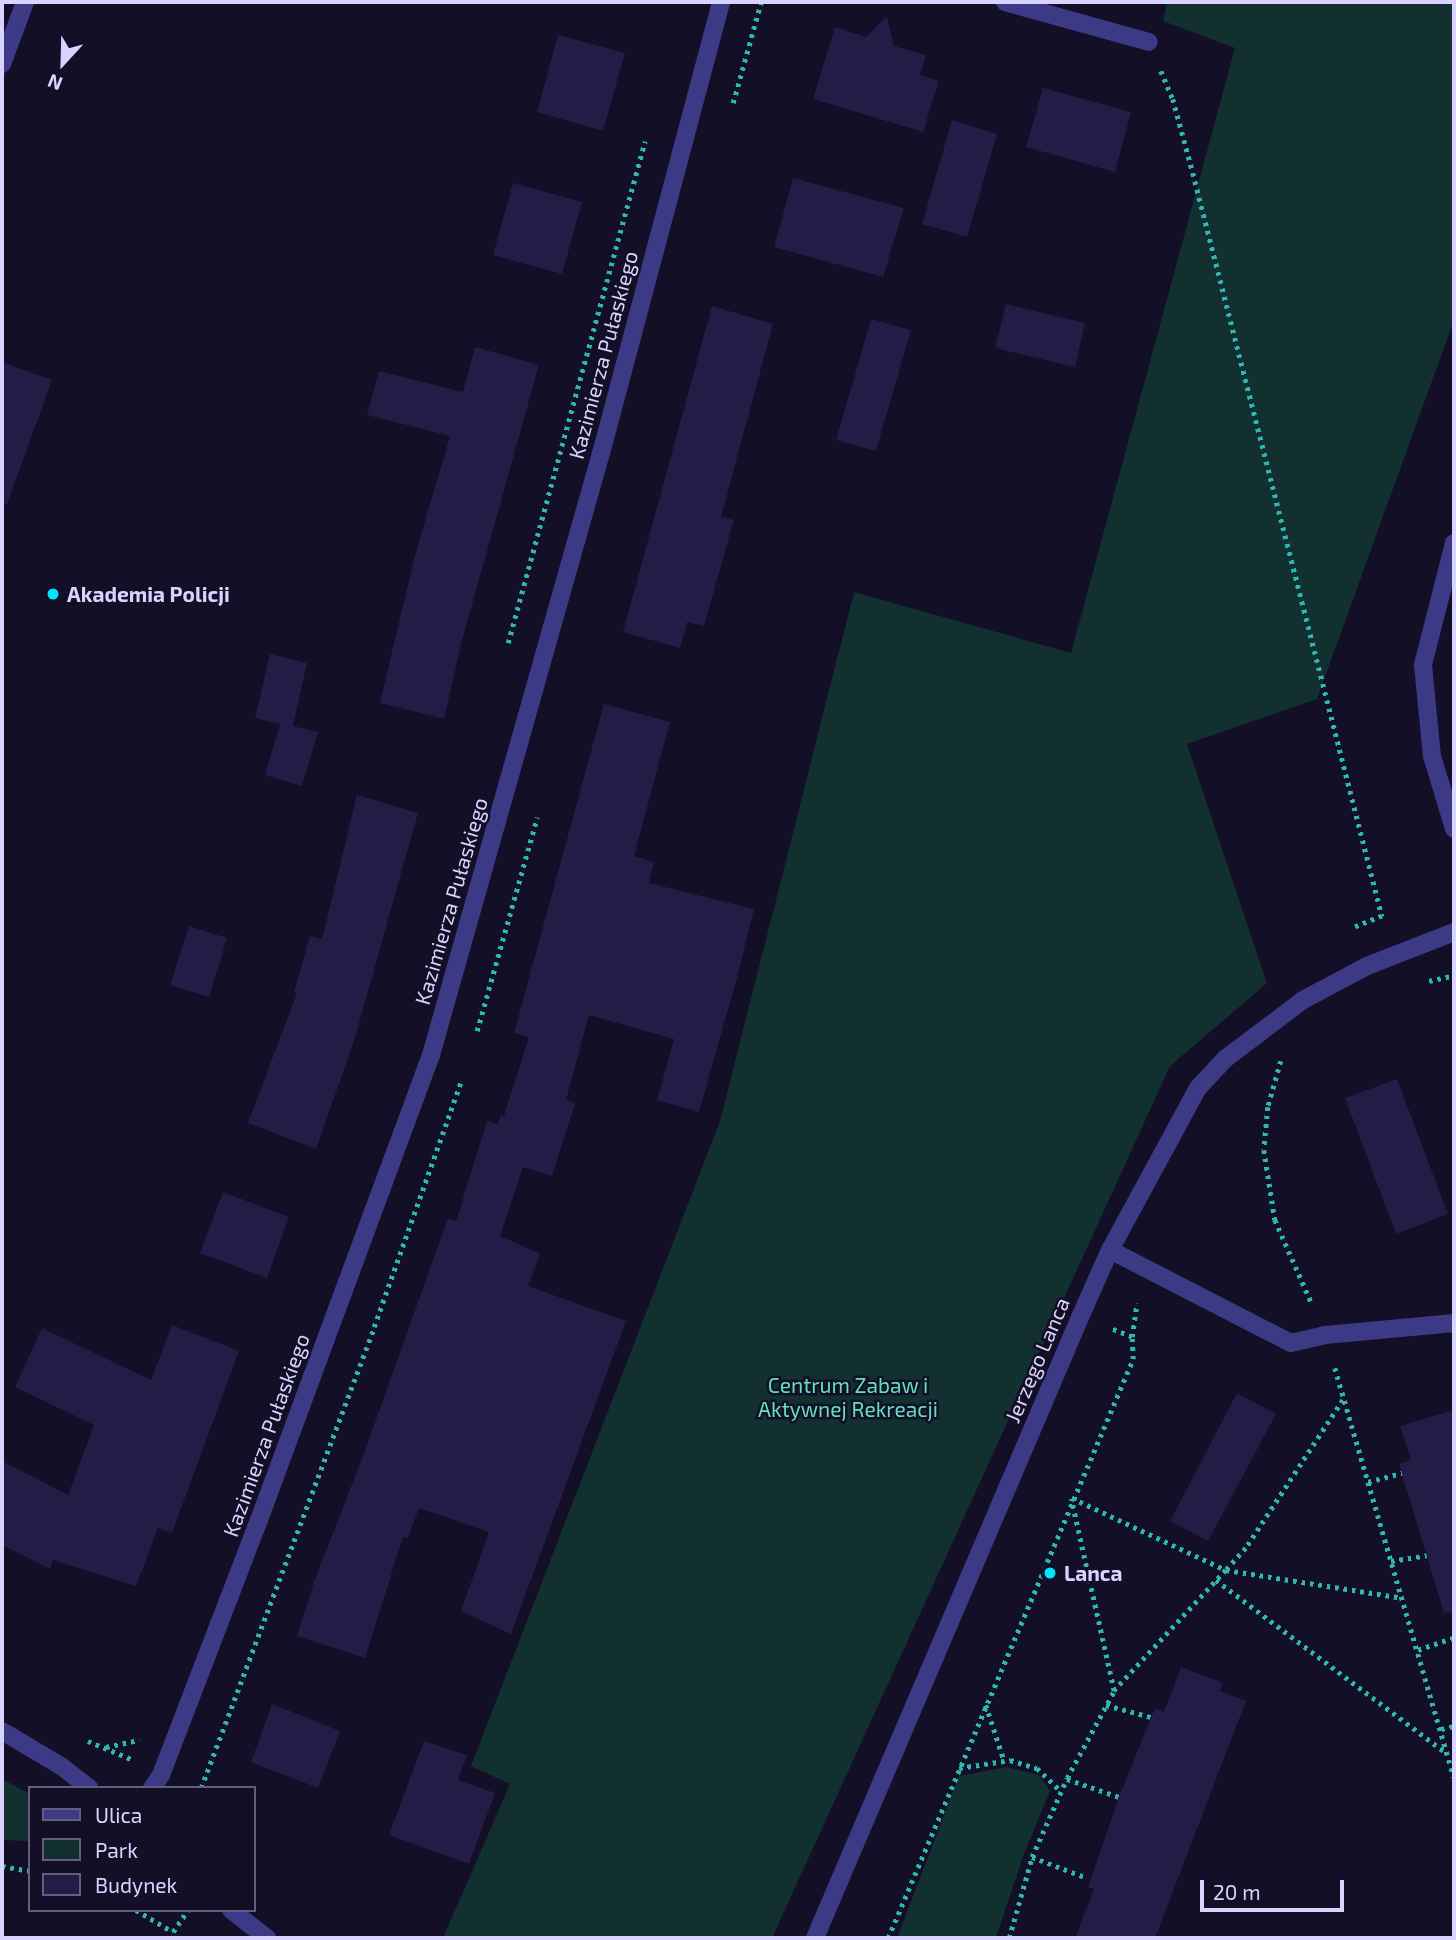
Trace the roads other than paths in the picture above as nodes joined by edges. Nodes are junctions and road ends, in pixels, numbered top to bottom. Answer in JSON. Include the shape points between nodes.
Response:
{"nodes":[{"id":1,"x":24,"y":2,"type":"edge"},
{"id":2,"x":721,"y":2,"type":"edge"},
{"id":3,"x":1005,"y":2,"type":"edge"},
{"id":4,"x":1149,"y":42,"type":"road end"},
{"id":5,"x":2,"y":64,"type":"edge"},
{"id":6,"x":1454,"y":543,"type":"edge"},
{"id":7,"x":1454,"y":829,"type":"edge"},
{"id":8,"x":1454,"y":932,"type":"edge"},
{"id":9,"x":1110,"y":1250,"type":"junction"},
{"id":10,"x":1454,"y":1323,"type":"edge"},
{"id":11,"x":2,"y":1731,"type":"edge"},
{"id":12,"x":156,"y":1781,"type":"edge"},
{"id":13,"x":86,"y":1786,"type":"edge"},
{"id":14,"x":233,"y":1912,"type":"edge"},
{"id":15,"x":248,"y":1932,"type":"edge"},
{"id":16,"x":267,"y":1938,"type":"edge"},
{"id":17,"x":815,"y":1938,"type":"edge"}],
"edges":[{"from":1,"to":5,"type":"street"},
{"from":2,"to":12,"type":"street","name":"Kazimierza Pułaskiego","via":[[603,446],[430,1055],[257,1528]]},
{"from":3,"to":4,"type":"street"},
{"from":6,"to":7,"type":"street","via":[[1423,666],[1432,756]]},
{"from":8,"to":9,"type":"street","name":"Jerzego Lanca","via":[[1367,966],[1303,1000],[1225,1059],[1198,1088]]},
{"from":9,"to":10,"type":"street","via":[[1291,1343],[1325,1335]]},
{"from":9,"to":17,"type":"street","name":"Jerzego Lanca"},
{"from":11,"to":13,"type":"street"},
{"from":14,"to":15,"type":"street"},
{"from":15,"to":16,"type":"street"}]}
